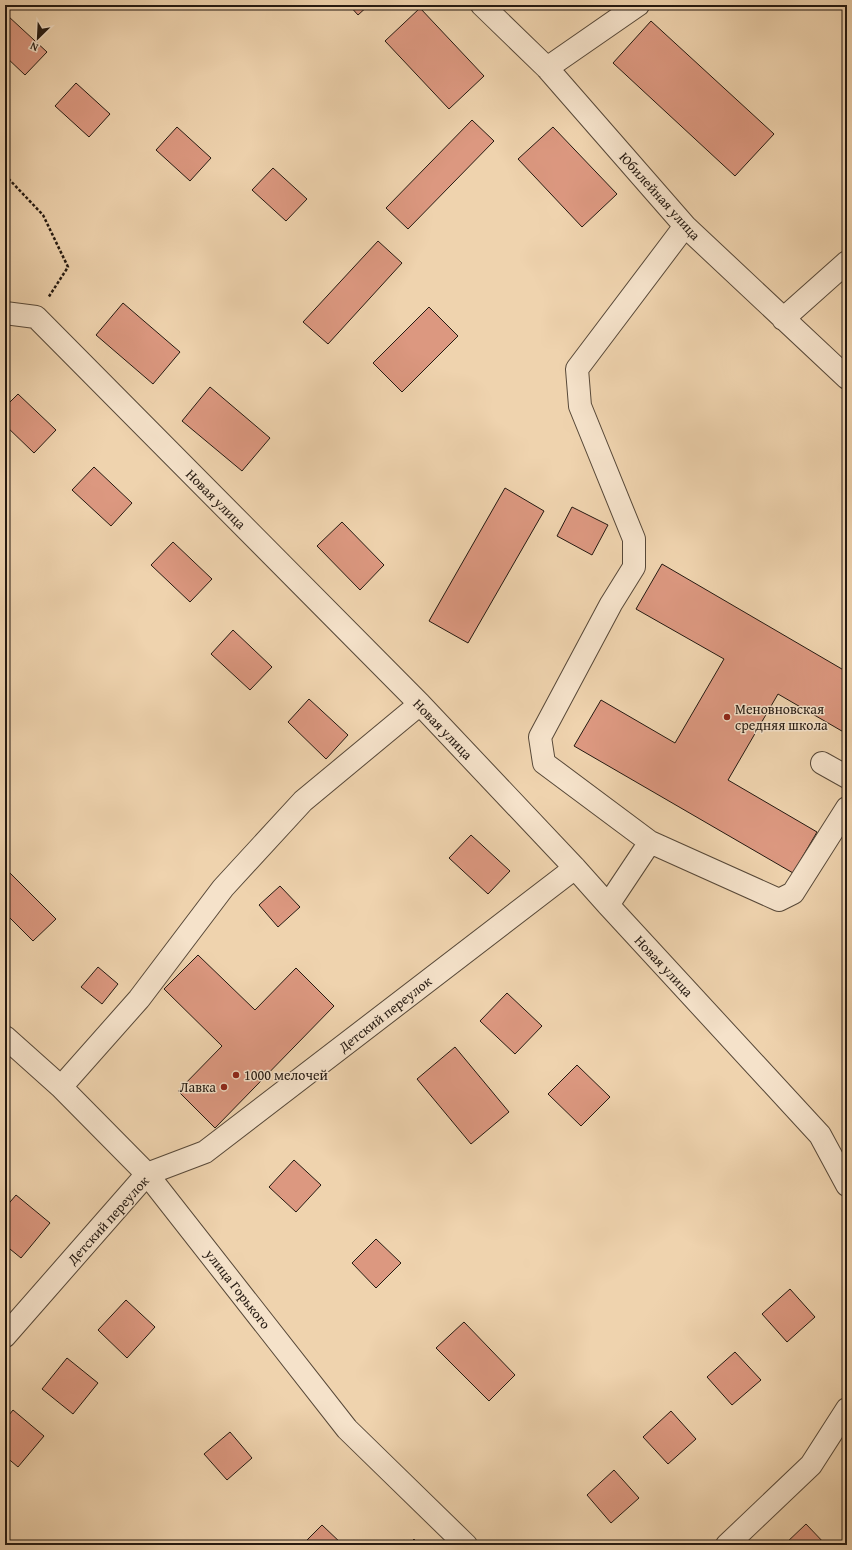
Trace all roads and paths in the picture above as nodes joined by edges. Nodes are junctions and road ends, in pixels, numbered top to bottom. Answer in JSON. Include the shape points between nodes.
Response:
{"nodes":[{"id":1,"x":482,"y":5,"type":"edge"},
{"id":2,"x":638,"y":5,"type":"edge"},
{"id":3,"x":547,"y":68,"type":"junction"},
{"id":4,"x":5,"y":174,"type":"edge"},
{"id":5,"x":685,"y":226,"type":"junction"},
{"id":6,"x":847,"y":262,"type":"edge"},
{"id":7,"x":7,"y":317,"type":"edge"},
{"id":8,"x":36,"y":317,"type":"junction"},
{"id":9,"x":783,"y":319,"type":"junction"},
{"id":10,"x":847,"y":378,"type":"edge"},
{"id":11,"x":420,"y":704,"type":"junction"},
{"id":12,"x":822,"y":763,"type":"dead end"},
{"id":13,"x":847,"y":777,"type":"edge"},
{"id":14,"x":847,"y":808,"type":"edge"},
{"id":15,"x":650,"y":842,"type":"junction"},
{"id":16,"x":575,"y":868,"type":"junction"},
{"id":17,"x":608,"y":906,"type":"junction"},
{"id":18,"x":5,"y":1037,"type":"edge"},
{"id":19,"x":61,"y":1087,"type":"junction"},
{"id":20,"x":147,"y":1174,"type":"junction"},
{"id":21,"x":847,"y":1185,"type":"edge"},
{"id":22,"x":5,"y":1336,"type":"edge"},
{"id":23,"x":847,"y":1409,"type":"edge"},
{"id":24,"x":466,"y":1545,"type":"edge"},
{"id":25,"x":727,"y":1545,"type":"edge"}],
"edges":[{"from":1,"to":3,"type":"lane","name":"Юбилейная улица"},
{"from":2,"to":3,"type":"lane"},
{"from":3,"to":5,"type":"lane","name":"Юбилейная улица"},
{"from":4,"to":8,"type":"path","via":[[43,215],[68,268]]},
{"from":5,"to":9,"type":"lane","name":"Юбилейная улица"},
{"from":5,"to":15,"type":"lane","via":[[578,369],[580,406],[634,540],[634,568],[611,604],[540,737],[544,763]]},
{"from":6,"to":9,"type":"lane"},
{"from":7,"to":8,"type":"lane"},
{"from":8,"to":11,"type":"lane","name":"Новая улица"},
{"from":9,"to":10,"type":"lane","name":"Юбилейная улица"},
{"from":11,"to":16,"type":"lane","name":"Новая улица"},
{"from":11,"to":19,"type":"lane","via":[[303,801],[223,888],[139,999]]},
{"from":12,"to":13,"type":"lane"},
{"from":14,"to":15,"type":"lane","via":[[792,893],[779,900]]},
{"from":15,"to":17,"type":"lane"},
{"from":16,"to":17,"type":"lane","name":"Новая улица"},
{"from":16,"to":20,"type":"lane","name":"Детский переулок","via":[[205,1152]]},
{"from":17,"to":21,"type":"lane","name":"Новая улица","via":[[820,1135]]},
{"from":18,"to":19,"type":"lane","name":"улица Горького"},
{"from":19,"to":20,"type":"lane","name":"улица Горького"},
{"from":20,"to":22,"type":"lane","name":"Детский переулок"},
{"from":20,"to":24,"type":"lane","name":"улица Горького","via":[[347,1429]]},
{"from":23,"to":25,"type":"lane","via":[[811,1465]]}]}
